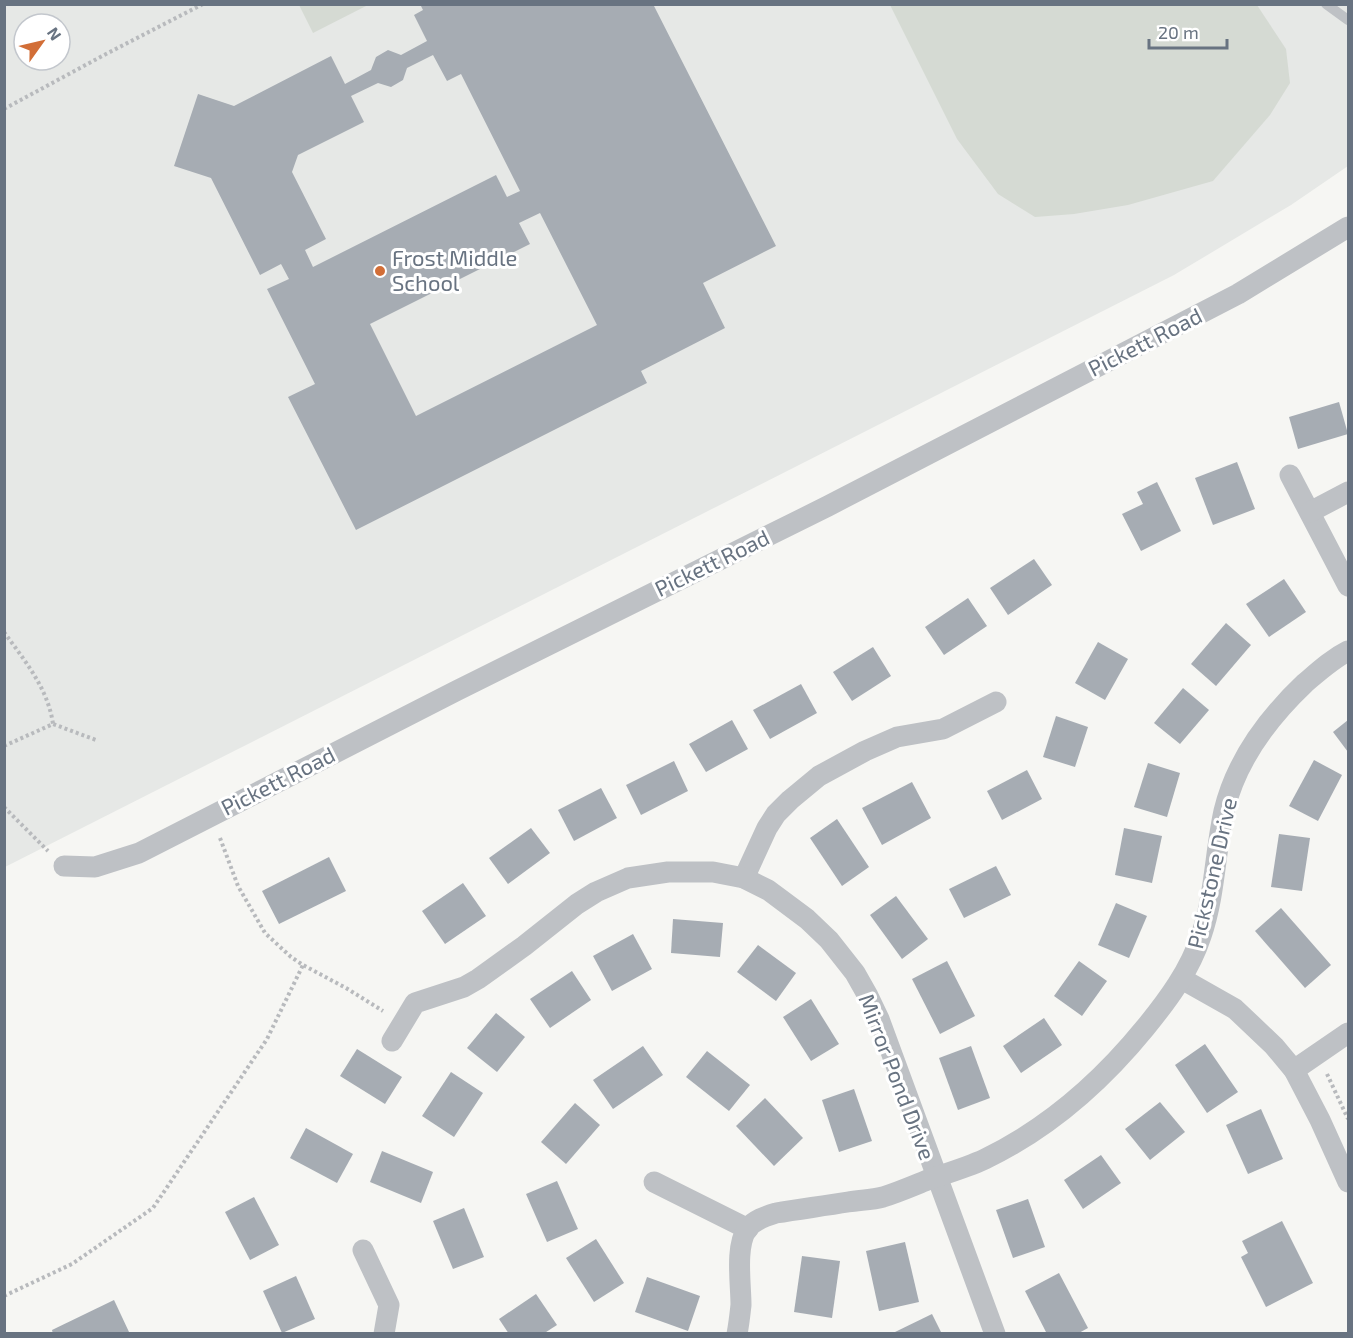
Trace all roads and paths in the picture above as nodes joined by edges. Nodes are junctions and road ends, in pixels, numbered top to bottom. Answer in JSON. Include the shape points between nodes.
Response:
{"nodes":[{"id":1,"x":203,"y":4,"type":"edge"},
{"id":2,"x":1326,"y":4,"type":"edge"},
{"id":3,"x":1348,"y":20,"type":"edge"},
{"id":4,"x":4,"y":109,"type":"edge"},
{"id":5,"x":1348,"y":227,"type":"edge"},
{"id":6,"x":1290,"y":475,"type":"dead end"},
{"id":7,"x":1348,"y":492,"type":"edge"},
{"id":8,"x":1310,"y":512,"type":"junction"},
{"id":9,"x":1348,"y":586,"type":"edge"},
{"id":10,"x":4,"y":632,"type":"edge"},
{"id":11,"x":1348,"y":651,"type":"edge"},
{"id":12,"x":996,"y":702,"type":"dead end"},
{"id":13,"x":54,"y":724,"type":"junction"},
{"id":14,"x":96,"y":740,"type":"dead end"},
{"id":15,"x":4,"y":746,"type":"edge"},
{"id":16,"x":4,"y":807,"type":"edge"},
{"id":17,"x":211,"y":815,"type":"junction"},
{"id":18,"x":64,"y":866,"type":"joint"},
{"id":19,"x":744,"y":878,"type":"junction"},
{"id":20,"x":303,"y":965,"type":"junction"},
{"id":21,"x":1182,"y":979,"type":"junction"},
{"id":22,"x":397,"y":1032,"type":"joint"},
{"id":23,"x":1348,"y":1033,"type":"edge"},
{"id":24,"x":1294,"y":1070,"type":"junction"},
{"id":25,"x":1330,"y":1081,"type":"dead end"},
{"id":26,"x":1348,"y":1119,"type":"edge"},
{"id":27,"x":936,"y":1177,"type":"junction"},
{"id":28,"x":654,"y":1182,"type":"dead end"},
{"id":29,"x":1348,"y":1182,"type":"edge"},
{"id":30,"x":748,"y":1229,"type":"junction"},
{"id":31,"x":363,"y":1250,"type":"dead end"},
{"id":32,"x":4,"y":1296,"type":"edge"},
{"id":33,"x":384,"y":1334,"type":"edge"},
{"id":34,"x":737,"y":1334,"type":"edge"},
{"id":35,"x":994,"y":1334,"type":"edge"}],
"edges":[{"from":1,"to":4,"type":"path"},
{"from":2,"to":3,"type":"lane"},
{"from":5,"to":17,"type":"street","name":"Pickett Road","via":[[1228,299],[818,511]]},
{"from":6,"to":8,"type":"street"},
{"from":7,"to":8,"type":"street"},
{"from":8,"to":9,"type":"street"},
{"from":10,"to":13,"type":"path","via":[[36,676]]},
{"from":11,"to":21,"type":"street","name":"Pickstone Drive","via":[[1317,672],[1286,701],[1248,752],[1224,811],[1214,883],[1201,936]]},
{"from":12,"to":19,"type":"street","via":[[943,729],[897,737],[819,776],[776,814]]},
{"from":13,"to":14,"type":"path"},
{"from":13,"to":15,"type":"path"},
{"from":16,"to":18,"type":"path"},
{"from":17,"to":18,"type":"street","name":"Pickett Road","via":[[139,853],[95,867]]},
{"from":17,"to":20,"type":"path","via":[[238,886],[265,933]]},
{"from":19,"to":22,"type":"street","name":"Mirror Pond Drive","via":[[713,872],[668,872],[628,878],[596,892],[478,979],[415,1003]]},
{"from":19,"to":27,"type":"street","name":"Mirror Pond Drive","via":[[807,919],[855,972],[879,1019]]},
{"from":20,"to":22,"type":"path","via":[[346,988]]},
{"from":20,"to":32,"type":"path","via":[[267,1040],[153,1208],[72,1264]]},
{"from":21,"to":24,"type":"street","via":[[1235,1009]]},
{"from":21,"to":27,"type":"street","name":"Pickstone Drive","via":[[1124,1054],[1064,1110],[984,1160]]},
{"from":23,"to":24,"type":"street"},
{"from":24,"to":29,"type":"street"},
{"from":25,"to":26,"type":"path"},
{"from":27,"to":30,"type":"street","name":"Pickstone Drive","via":[[883,1197],[776,1213]]},
{"from":27,"to":35,"type":"street","name":"Mirror Pond Drive"},
{"from":28,"to":30,"type":"street"},
{"from":30,"to":34,"type":"street","via":[[740,1256]]},
{"from":31,"to":33,"type":"street","via":[[389,1305]]}]}
